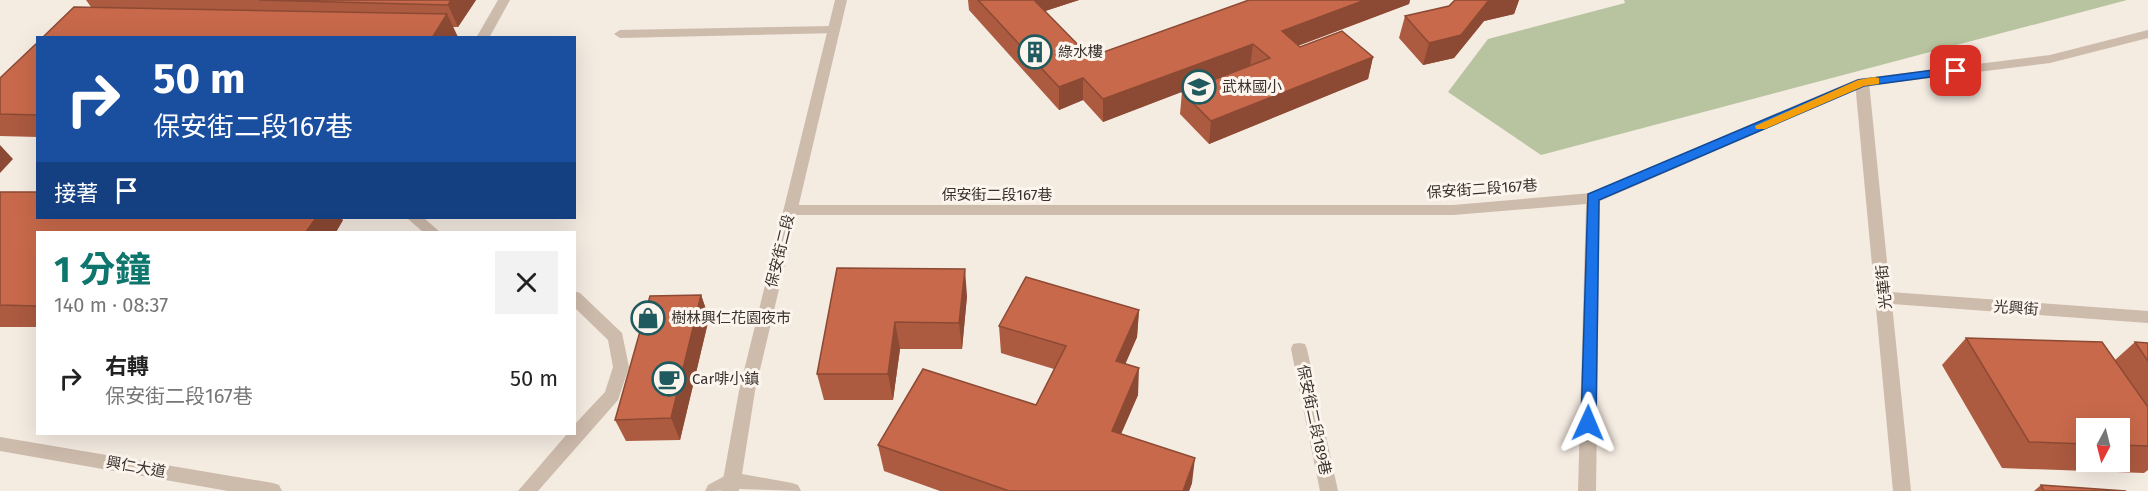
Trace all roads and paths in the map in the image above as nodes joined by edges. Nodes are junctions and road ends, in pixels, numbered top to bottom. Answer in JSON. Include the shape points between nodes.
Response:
{"nodes":[{"id":1,"x":504,"y":0,"type":"edge"},
{"id":2,"x":841,"y":0,"type":"edge"},
{"id":3,"x":834,"y":30,"type":"junction"},
{"id":4,"x":620,"y":34,"type":"dead end"},
{"id":5,"x":2148,"y":34,"type":"edge"},
{"id":6,"x":483,"y":36,"type":"edge"},
{"id":7,"x":1862,"y":82,"type":"junction"},
{"id":8,"x":1593,"y":198,"type":"junction"},
{"id":9,"x":790,"y":210,"type":"junction"},
{"id":10,"x":415,"y":219,"type":"edge"},
{"id":11,"x":432,"y":231,"type":"edge"},
{"id":12,"x":1885,"y":298,"type":"junction"},
{"id":13,"x":576,"y":299,"type":"edge"},
{"id":14,"x":2148,"y":317,"type":"edge"},
{"id":15,"x":1299,"y":349,"type":"dead end"},
{"id":16,"x":0,"y":444,"type":"edge"},
{"id":17,"x":731,"y":485,"type":"edge"},
{"id":18,"x":273,"y":491,"type":"edge"},
{"id":19,"x":527,"y":491,"type":"edge"},
{"id":20,"x":714,"y":491,"type":"edge"},
{"id":21,"x":792,"y":491,"type":"edge"},
{"id":22,"x":1329,"y":491,"type":"edge"},
{"id":23,"x":1587,"y":491,"type":"edge"},
{"id":24,"x":1902,"y":491,"type":"edge"}],
"edges":[{"from":1,"to":6,"type":"street"},
{"from":2,"to":3,"type":"street","name":"保安街二段"},
{"from":3,"to":4,"type":"street"},
{"from":3,"to":9,"type":"street","name":"保安街二段"},
{"from":5,"to":7,"type":"street","name":"保安街二段167巷","via":[[2050,59]]},
{"from":7,"to":8,"type":"street","name":"保安街二段167巷"},
{"from":7,"to":12,"type":"street","name":"光華街"},
{"from":8,"to":9,"type":"street","name":"保安街二段167巷","via":[[1453,210]]},
{"from":8,"to":23,"type":"street"},
{"from":9,"to":17,"type":"street","name":"保安街二段","via":[[747,391]]},
{"from":10,"to":11,"type":"street"},
{"from":12,"to":14,"type":"street","name":"光興街"},
{"from":12,"to":24,"type":"street","name":"光華街"},
{"from":13,"to":19,"type":"street","via":[[616,337],[621,367],[612,395]]},
{"from":15,"to":22,"type":"street","name":"保安街二段189巷"},
{"from":16,"to":18,"type":"street","name":"興仁大道"},
{"from":17,"to":20,"type":"street"},
{"from":17,"to":21,"type":"street"}]}
